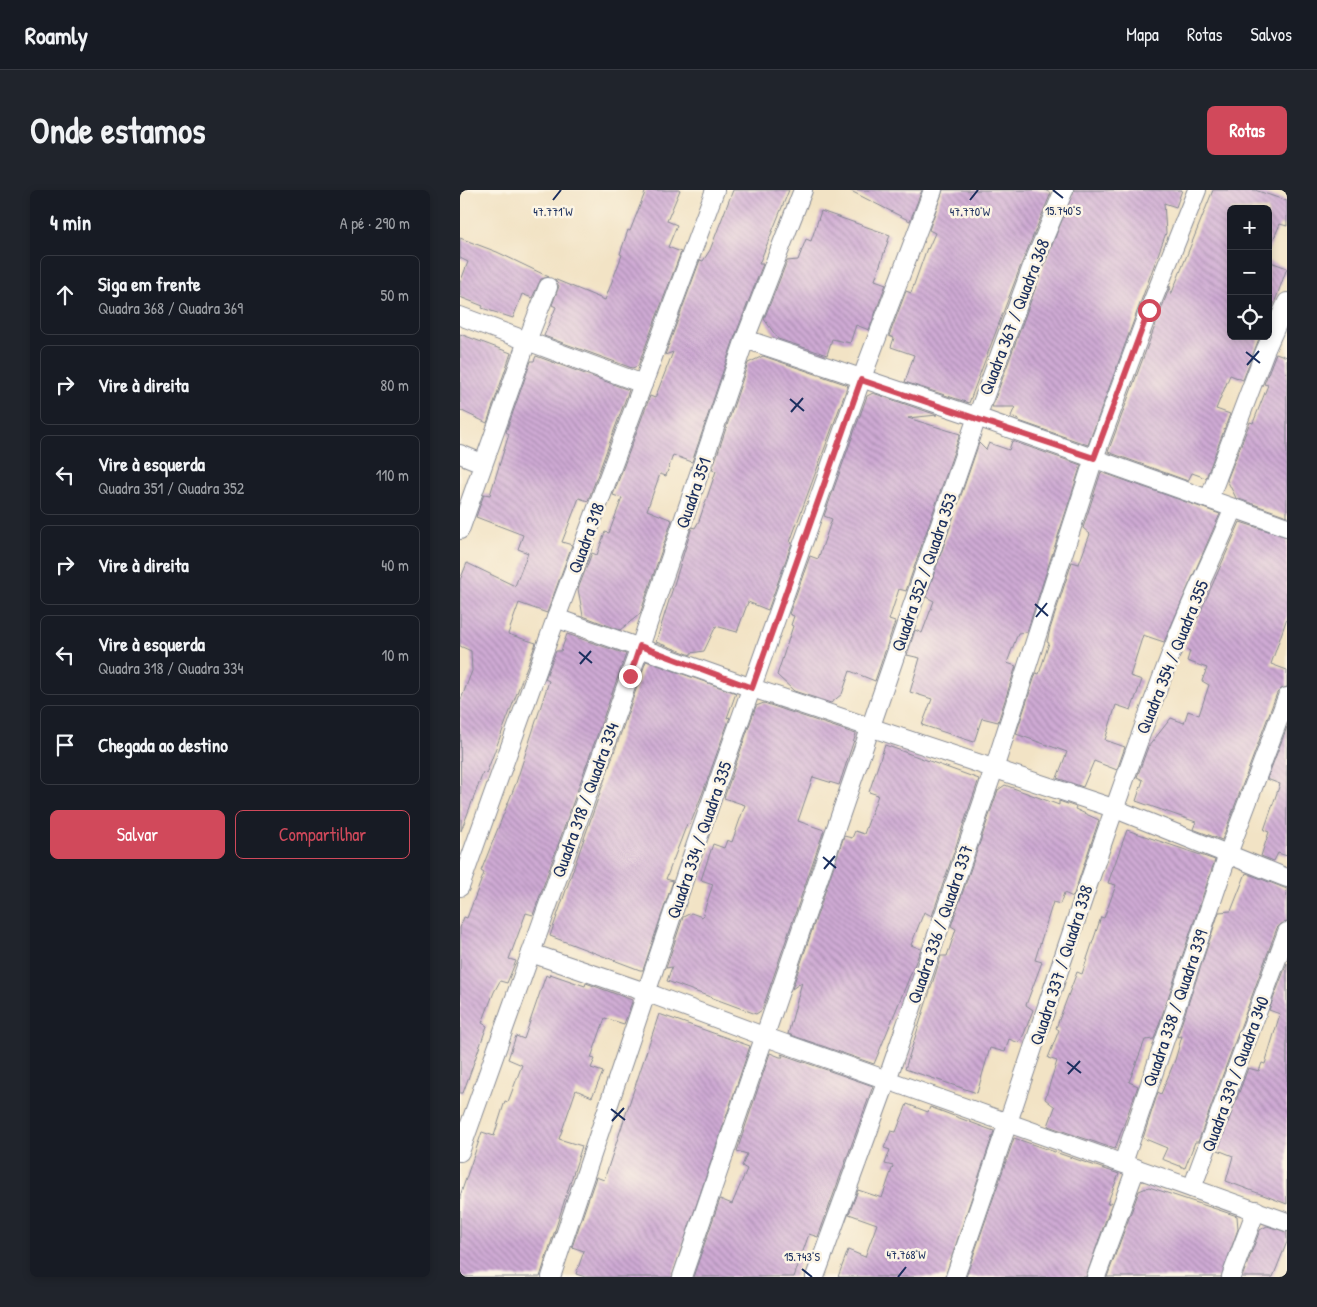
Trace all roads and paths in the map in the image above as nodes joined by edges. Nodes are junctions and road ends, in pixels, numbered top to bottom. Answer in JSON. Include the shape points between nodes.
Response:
{"nodes":[{"id":1,"x":716,"y":190,"type":"edge"},
{"id":2,"x":802,"y":190,"type":"edge"},
{"id":3,"x":933,"y":190,"type":"edge"},
{"id":4,"x":1064,"y":190,"type":"edge"},
{"id":5,"x":1197,"y":190,"type":"edge"},
{"id":6,"x":548,"y":287,"type":"dead end"},
{"id":7,"x":1287,"y":302,"type":"edge"},
{"id":8,"x":460,"y":316,"type":"edge"},
{"id":9,"x":745,"y":339,"type":"junction"},
{"id":10,"x":526,"y":340,"type":"junction"},
{"id":11,"x":861,"y":380,"type":"junction"},
{"id":12,"x":643,"y":384,"type":"junction"},
{"id":13,"x":977,"y":417,"type":"junction"},
{"id":14,"x":460,"y":454,"type":"edge"},
{"id":15,"x":1094,"y":458,"type":"junction"},
{"id":16,"x":482,"y":462,"type":"junction"},
{"id":17,"x":1209,"y":499,"type":"junction"},
{"id":18,"x":1234,"y":508,"type":"junction"},
{"id":19,"x":1287,"y":527,"type":"edge"},
{"id":20,"x":460,"y":530,"type":"edge"},
{"id":21,"x":556,"y":618,"type":"junction"},
{"id":22,"x":640,"y":646,"type":"junction"},
{"id":23,"x":752,"y":688,"type":"junction"},
{"id":24,"x":1287,"y":697,"type":"edge"},
{"id":25,"x":872,"y":728,"type":"junction"},
{"id":26,"x":994,"y":769,"type":"junction"},
{"id":27,"x":1113,"y":808,"type":"junction"},
{"id":28,"x":1228,"y":854,"type":"junction"},
{"id":29,"x":1287,"y":878,"type":"edge"},
{"id":30,"x":460,"y":887,"type":"edge"},
{"id":31,"x":1287,"y":932,"type":"edge"},
{"id":32,"x":531,"y":953,"type":"junction"},
{"id":33,"x":648,"y":993,"type":"junction"},
{"id":34,"x":766,"y":1037,"type":"junction"},
{"id":35,"x":887,"y":1080,"type":"junction"},
{"id":36,"x":1009,"y":1123,"type":"junction"},
{"id":37,"x":460,"y":1152,"type":"edge"},
{"id":38,"x":1129,"y":1165,"type":"junction"},
{"id":39,"x":1192,"y":1188,"type":"junction"},
{"id":40,"x":1256,"y":1210,"type":"junction"},
{"id":41,"x":1287,"y":1222,"type":"edge"},
{"id":42,"x":551,"y":1277,"type":"edge"},
{"id":43,"x":682,"y":1277,"type":"edge"},
{"id":44,"x":816,"y":1277,"type":"edge"},
{"id":45,"x":955,"y":1277,"type":"edge"},
{"id":46,"x":1096,"y":1277,"type":"edge"},
{"id":47,"x":1231,"y":1277,"type":"edge"}],
"edges":[{"from":1,"to":12,"type":"street","name":"Quadra 318"},
{"from":2,"to":9,"type":"street","name":"Quadra 351"},
{"from":3,"to":11,"type":"street","name":"Quadra 334 / Quadra 335"},
{"from":4,"to":13,"type":"street","name":"Quadra 367 / Quadra 368"},
{"from":5,"to":15,"type":"street","name":"Quadra 336 / Quadra 337"},
{"from":6,"to":10,"type":"street"},
{"from":7,"to":17,"type":"street"},
{"from":8,"to":10,"type":"street"},
{"from":9,"to":11,"type":"street"},
{"from":9,"to":22,"type":"street","name":"Quadra 351"},
{"from":10,"to":12,"type":"street"},
{"from":10,"to":16,"type":"street"},
{"from":11,"to":13,"type":"street"},
{"from":11,"to":23,"type":"street","name":"Quadra 334 / Quadra 335"},
{"from":12,"to":21,"type":"street","name":"Quadra 318"},
{"from":13,"to":15,"type":"street"},
{"from":13,"to":25,"type":"street","name":"Quadra 352 / Quadra 353"},
{"from":14,"to":16,"type":"street"},
{"from":15,"to":17,"type":"street"},
{"from":15,"to":26,"type":"street","name":"Quadra 336 / Quadra 337"},
{"from":16,"to":20,"type":"street"},
{"from":17,"to":18,"type":"street"},
{"from":18,"to":19,"type":"street"},
{"from":18,"to":27,"type":"street","name":"Quadra 354 / Quadra 355","via":[[1172,649]]},
{"from":21,"to":22,"type":"street"},
{"from":21,"to":30,"type":"street","name":"Quadra 318"},
{"from":22,"to":23,"type":"street"},
{"from":22,"to":32,"type":"street","name":"Quadra 318 / Quadra 334"},
{"from":23,"to":25,"type":"street"},
{"from":23,"to":33,"type":"street","name":"Quadra 334 / Quadra 335","via":[[696,844]]},
{"from":24,"to":28,"type":"street","name":"Quadra 338 / Quadra 339"},
{"from":25,"to":26,"type":"street"},
{"from":25,"to":34,"type":"street","name":"Quadra 352 / Quadra 353"},
{"from":26,"to":27,"type":"street"},
{"from":26,"to":35,"type":"street","name":"Quadra 336 / Quadra 337"},
{"from":27,"to":28,"type":"street"},
{"from":27,"to":36,"type":"street","name":"Quadra 337 / Quadra 338"},
{"from":28,"to":29,"type":"street"},
{"from":28,"to":38,"type":"street","name":"Quadra 338 / Quadra 339"},
{"from":31,"to":39,"type":"street","name":"Quadra 339 / Quadra 340"},
{"from":32,"to":33,"type":"street"},
{"from":32,"to":37,"type":"street","name":"Quadra 318 / Quadra 334"},
{"from":33,"to":34,"type":"street"},
{"from":33,"to":42,"type":"street","name":"Quadra 334 / Quadra 335"},
{"from":34,"to":35,"type":"street"},
{"from":34,"to":43,"type":"street","name":"Quadra 352 / Quadra 353"},
{"from":35,"to":36,"type":"street"},
{"from":35,"to":44,"type":"street","name":"Quadra 336 / Quadra 337"},
{"from":36,"to":38,"type":"street"},
{"from":36,"to":45,"type":"street","name":"Quadra 337 / Quadra 338"},
{"from":38,"to":39,"type":"street"},
{"from":38,"to":46,"type":"street","name":"Quadra 338 / Quadra 339"},
{"from":39,"to":40,"type":"street"},
{"from":40,"to":41,"type":"street"},
{"from":40,"to":47,"type":"street"}]}
